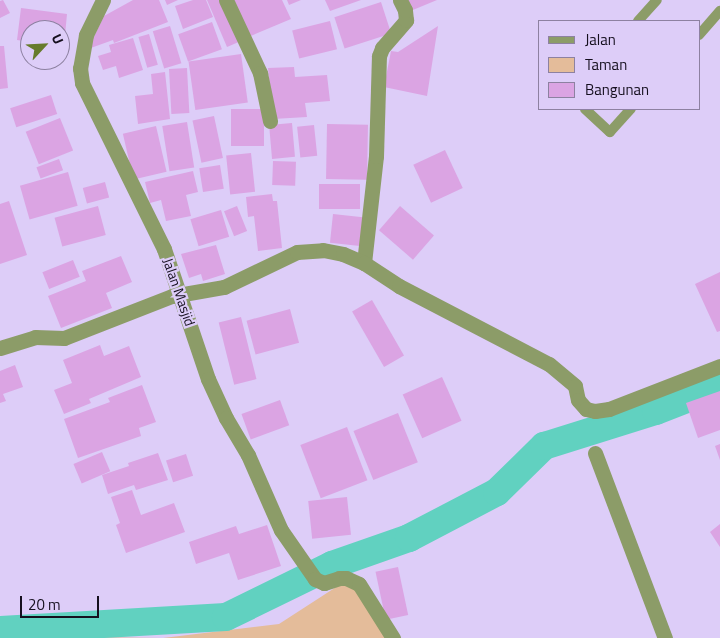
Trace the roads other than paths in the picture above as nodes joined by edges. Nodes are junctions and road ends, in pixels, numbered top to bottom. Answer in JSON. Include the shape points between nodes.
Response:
{"nodes":[{"id":1,"x":102,"y":0,"type":"edge"},
{"id":2,"x":226,"y":0,"type":"edge"},
{"id":3,"x":400,"y":0,"type":"edge"},
{"id":4,"x":657,"y":0,"type":"edge"},
{"id":5,"x":720,"y":11,"type":"edge"},
{"id":6,"x":639,"y":20,"type":"edge"},
{"id":7,"x":700,"y":34,"type":"edge"},
{"id":8,"x":586,"y":110,"type":"edge"},
{"id":9,"x":630,"y":110,"type":"edge"},
{"id":10,"x":270,"y":121,"type":"dead end"},
{"id":11,"x":364,"y":263,"type":"junction"},
{"id":12,"x":181,"y":296,"type":"junction"},
{"id":13,"x":0,"y":348,"type":"edge"},
{"id":14,"x":720,"y":366,"type":"edge"},
{"id":15,"x":594,"y":453,"type":"dead end"},
{"id":16,"x":394,"y":638,"type":"edge"},
{"id":17,"x":664,"y":638,"type":"edge"}],
"edges":[{"from":1,"to":12,"type":"street","name":"Jalan Masjid","via":[[86,35],[80,68],[82,83],[164,249]]},
{"from":2,"to":10,"type":"street","via":[[260,73]]},
{"from":3,"to":11,"type":"street","via":[[406,20],[379,51],[376,156]]},
{"from":4,"to":6,"type":"lane"},
{"from":5,"to":7,"type":"lane"},
{"from":8,"to":9,"type":"lane","via":[[610,132]]},
{"from":11,"to":12,"type":"street","via":[[323,250],[298,252],[224,287]]},
{"from":11,"to":14,"type":"street","via":[[399,286],[549,364],[575,386],[578,400],[586,409],[609,409]]},
{"from":12,"to":13,"type":"street","via":[[152,303],[64,338],[35,337]]},
{"from":12,"to":16,"type":"street","name":"Jalan Masjid","via":[[208,379],[248,455],[281,530],[315,579],[324,583],[346,578],[359,584]]},
{"from":15,"to":17,"type":"street"}]}
